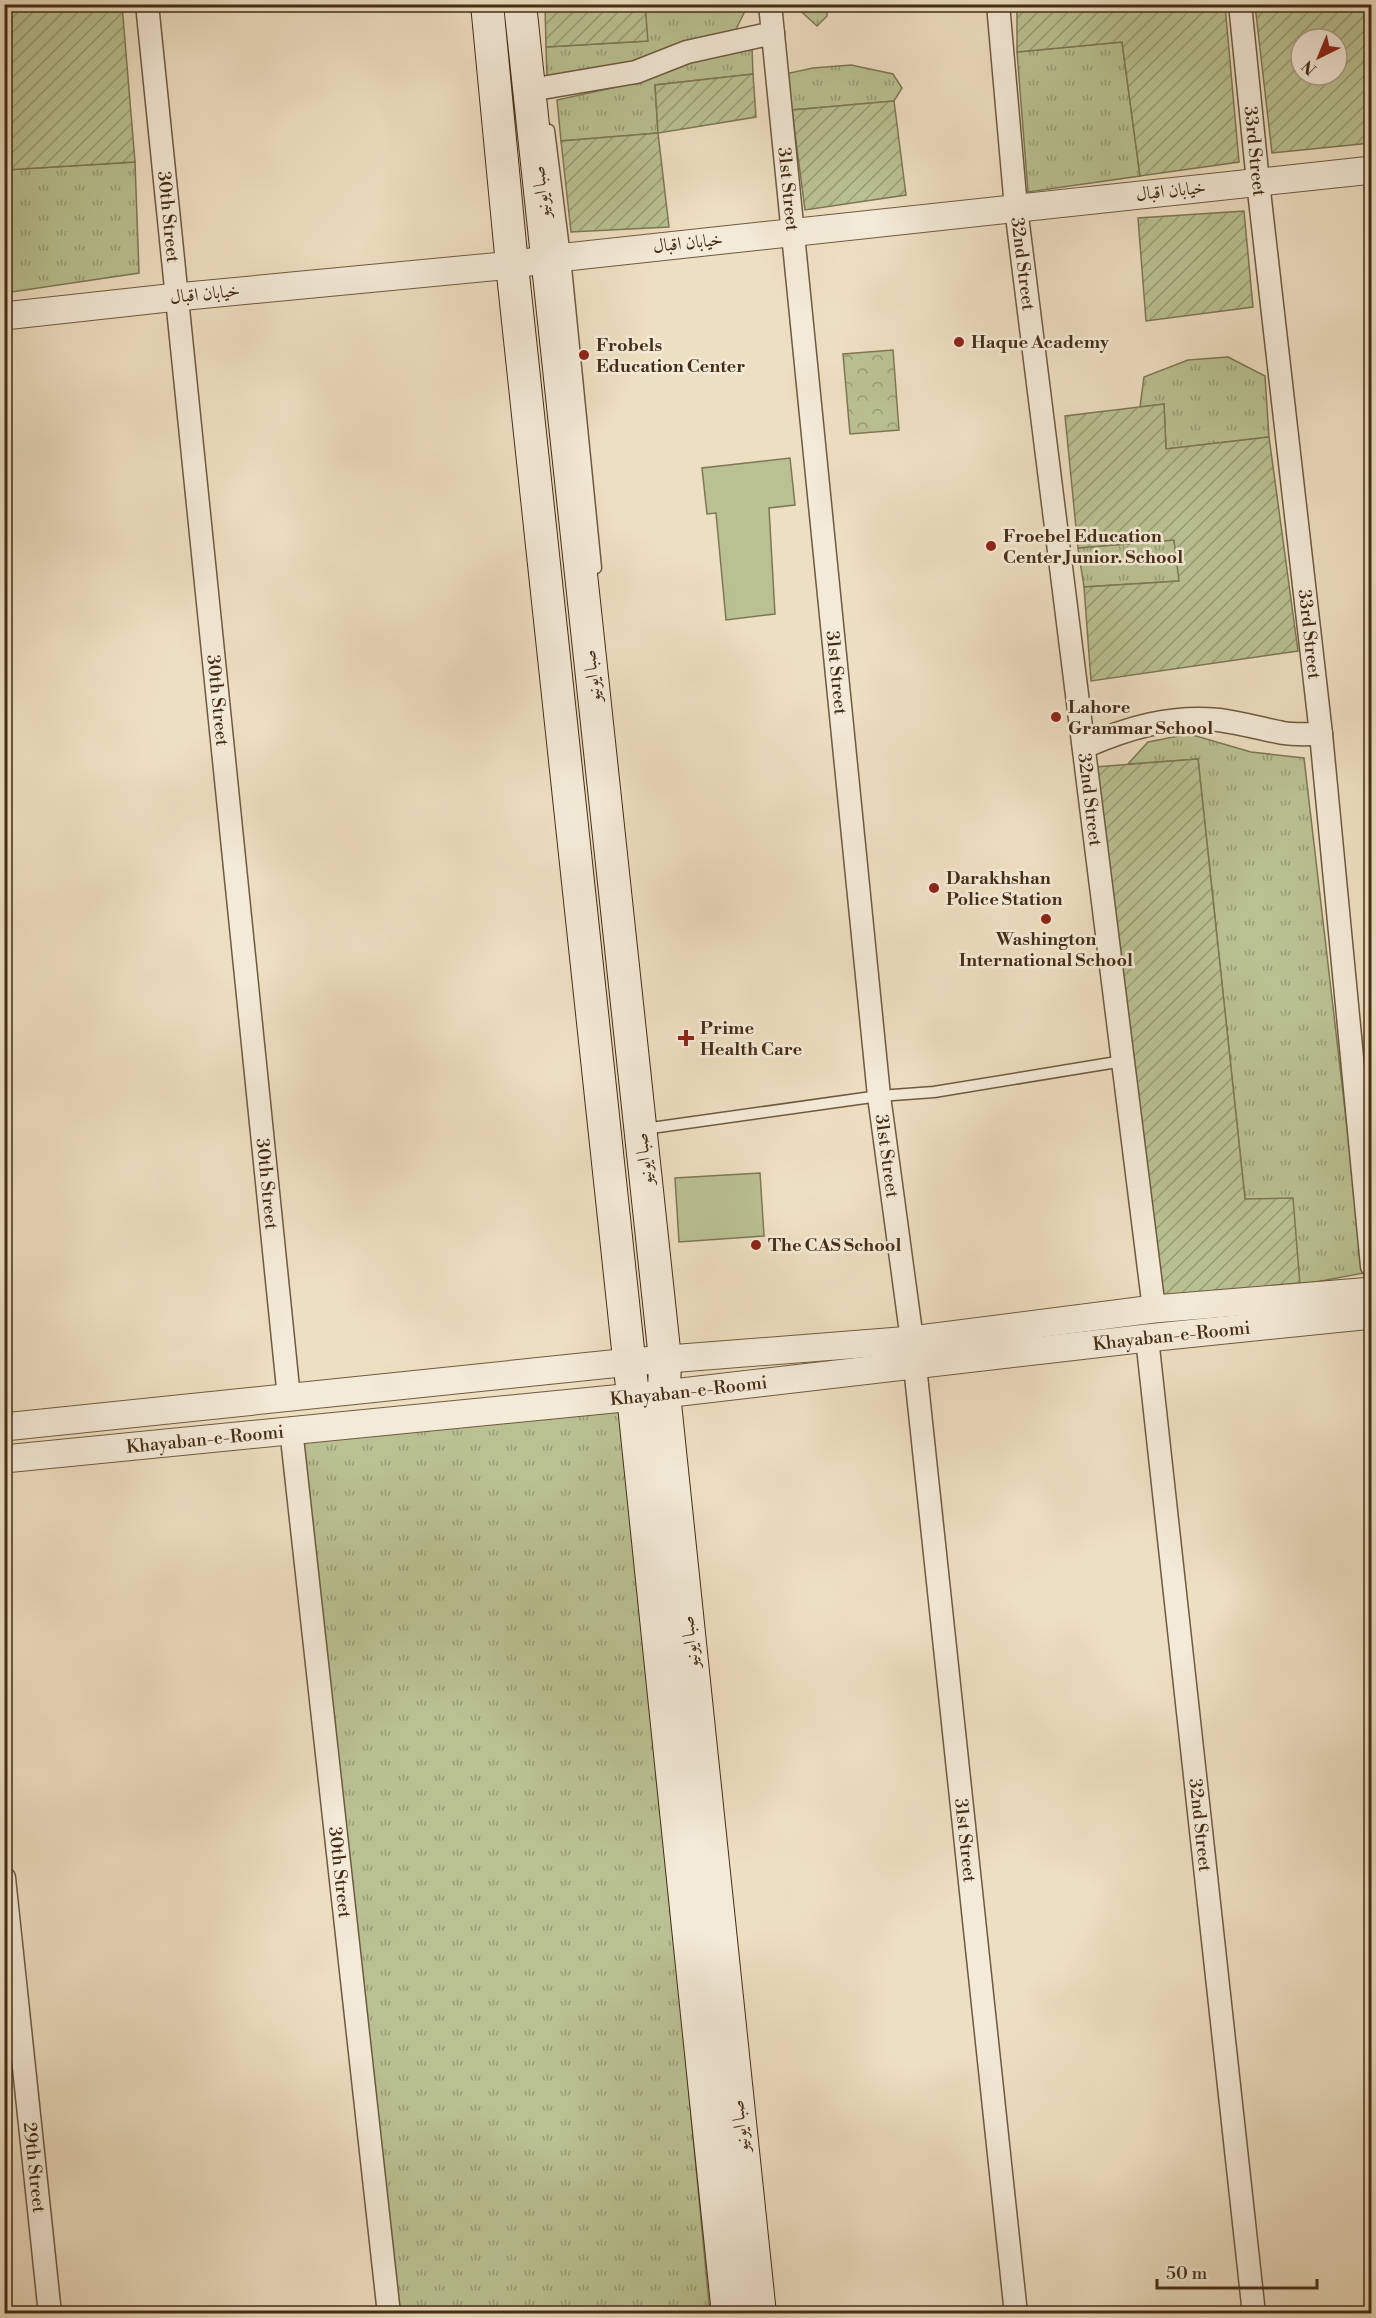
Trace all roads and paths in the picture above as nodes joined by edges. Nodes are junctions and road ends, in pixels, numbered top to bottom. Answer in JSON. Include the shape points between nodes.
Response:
{"nodes":[{"id":1,"x":147,"y":4,"type":"edge"},
{"id":2,"x":487,"y":4,"type":"edge"},
{"id":3,"x":520,"y":4,"type":"edge"},
{"id":4,"x":770,"y":4,"type":"edge"},
{"id":5,"x":998,"y":4,"type":"edge"},
{"id":6,"x":1240,"y":4,"type":"edge"},
{"id":7,"x":773,"y":33,"type":"junction"},
{"id":8,"x":540,"y":88,"type":"junction"},
{"id":9,"x":548,"y":123,"type":"dead end"},
{"id":10,"x":1371,"y":170,"type":"edge"},
{"id":11,"x":1258,"y":182,"type":"junction"},
{"id":12,"x":1017,"y":208,"type":"junction"},
{"id":13,"x":793,"y":232,"type":"junction"},
{"id":14,"x":557,"y":258,"type":"junction"},
{"id":15,"x":512,"y":265,"type":"junction"},
{"id":16,"x":177,"y":297,"type":"junction"},
{"id":17,"x":4,"y":316,"type":"edge"},
{"id":18,"x":597,"y":579,"type":"dead end"},
{"id":19,"x":1321,"y":735,"type":"junction"},
{"id":20,"x":1084,"y":747,"type":"junction"},
{"id":21,"x":644,"y":1056,"type":"dead end"},
{"id":22,"x":1123,"y":1061,"type":"junction"},
{"id":23,"x":879,"y":1096,"type":"junction"},
{"id":24,"x":646,"y":1129,"type":"junction"},
{"id":25,"x":659,"y":1197,"type":"dead end"},
{"id":26,"x":1371,"y":1266,"type":"edge"},
{"id":27,"x":1371,"y":1291,"type":"edge"},
{"id":28,"x":1154,"y":1309,"type":"junction"},
{"id":29,"x":1371,"y":1315,"type":"edge"},
{"id":30,"x":1147,"y":1338,"type":"junction"},
{"id":31,"x":913,"y":1353,"type":"junction"},
{"id":32,"x":673,"y":1355,"type":"junction"},
{"id":33,"x":630,"y":1362,"type":"junction"},
{"id":34,"x":664,"y":1394,"type":"junction"},
{"id":35,"x":633,"y":1396,"type":"junction"},
{"id":36,"x":289,"y":1398,"type":"junction"},
{"id":37,"x":4,"y":1427,"type":"edge"},
{"id":38,"x":291,"y":1429,"type":"junction"},
{"id":39,"x":4,"y":1459,"type":"edge"},
{"id":40,"x":4,"y":1878,"type":"edge"},
{"id":41,"x":50,"y":2313,"type":"edge"},
{"id":42,"x":389,"y":2313,"type":"edge"},
{"id":43,"x":729,"y":2313,"type":"edge"},
{"id":44,"x":760,"y":2313,"type":"edge"},
{"id":45,"x":1016,"y":2313,"type":"edge"},
{"id":46,"x":1254,"y":2313,"type":"edge"}],
"edges":[{"from":1,"to":16,"type":"street","name":"30th Street"},
{"from":2,"to":15,"type":"main road","name":"صبا ایونیو"},
{"from":3,"to":8,"type":"main road","name":"صبا ایونیو"},
{"from":4,"to":7,"type":"street","name":"31st Street"},
{"from":5,"to":12,"type":"street","name":"32nd Street"},
{"from":6,"to":11,"type":"street","name":"33rd Street"},
{"from":7,"to":8,"type":"street","via":[[687,52],[636,72]]},
{"from":7,"to":13,"type":"street","name":"31st Street"},
{"from":8,"to":14,"type":"main road","name":"صبا ایونیو"},
{"from":9,"to":14,"type":"lane"},
{"from":10,"to":11,"type":"street","name":"خیابان اقبال"},
{"from":11,"to":12,"type":"street","name":"خیابان اقبال"},
{"from":11,"to":19,"type":"street","name":"33rd Street"},
{"from":12,"to":13,"type":"street","name":"خیابان اقبال"},
{"from":12,"to":20,"type":"street","name":"32nd Street"},
{"from":13,"to":14,"type":"street","name":"خیابان اقبال"},
{"from":13,"to":23,"type":"street","name":"31st Street"},
{"from":14,"to":15,"type":"street","name":"خیابان اقبال"},
{"from":14,"to":18,"type":"lane"},
{"from":14,"to":24,"type":"main road","name":"صبا ایونیو"},
{"from":15,"to":16,"type":"street","name":"خیابان اقبال"},
{"from":15,"to":33,"type":"main road","name":"صبا ایونیو"},
{"from":16,"to":17,"type":"street","name":"خیابان اقبال"},
{"from":16,"to":36,"type":"street","name":"30th Street"},
{"from":19,"to":20,"type":"street","via":[[1286,734],[1216,720],[1177,719],[1146,724]]},
{"from":19,"to":26,"type":"street","name":"33rd Street"},
{"from":20,"to":22,"type":"street","name":"32nd Street"},
{"from":21,"to":24,"type":"lane"},
{"from":22,"to":23,"type":"lane","via":[[934,1092]]},
{"from":22,"to":28,"type":"street","name":"32nd Street"},
{"from":23,"to":24,"type":"lane"},
{"from":23,"to":31,"type":"street","name":"31st Street"},
{"from":24,"to":25,"type":"lane"},
{"from":24,"to":32,"type":"main road","name":"صبا ایونیو"},
{"from":27,"to":28,"type":"street","name":"Khayaban-e-Roomi"},
{"from":28,"to":31,"type":"street","name":"Khayaban-e-Roomi"},
{"from":29,"to":30,"type":"street","name":"Khayaban-e-Roomi"},
{"from":30,"to":31,"type":"street","name":"Khayaban-e-Roomi"},
{"from":30,"to":46,"type":"street","name":"32nd Street"},
{"from":31,"to":32,"type":"street","name":"Khayaban-e-Roomi"},
{"from":31,"to":34,"type":"street","name":"Khayaban-e-Roomi"},
{"from":31,"to":45,"type":"street","name":"31st Street"},
{"from":32,"to":33,"type":"street","name":"Khayaban-e-Roomi"},
{"from":32,"to":34,"type":"main road","name":"صبا ایونیو"},
{"from":33,"to":35,"type":"main road","name":"صبا ایونیو"},
{"from":33,"to":36,"type":"street","name":"Khayaban-e-Roomi"},
{"from":34,"to":35,"type":"street","name":"Khayaban-e-Roomi"},
{"from":34,"to":44,"type":"main road","name":"صبا ایونیو"},
{"from":35,"to":38,"type":"street","name":"Khayaban-e-Roomi"},
{"from":35,"to":43,"type":"main road","name":"صبا ایونیو"},
{"from":36,"to":37,"type":"street","name":"Khayaban-e-Roomi"},
{"from":38,"to":39,"type":"street","name":"Khayaban-e-Roomi"},
{"from":38,"to":42,"type":"street","name":"30th Street"},
{"from":40,"to":41,"type":"street","name":"29th Street"}]}
